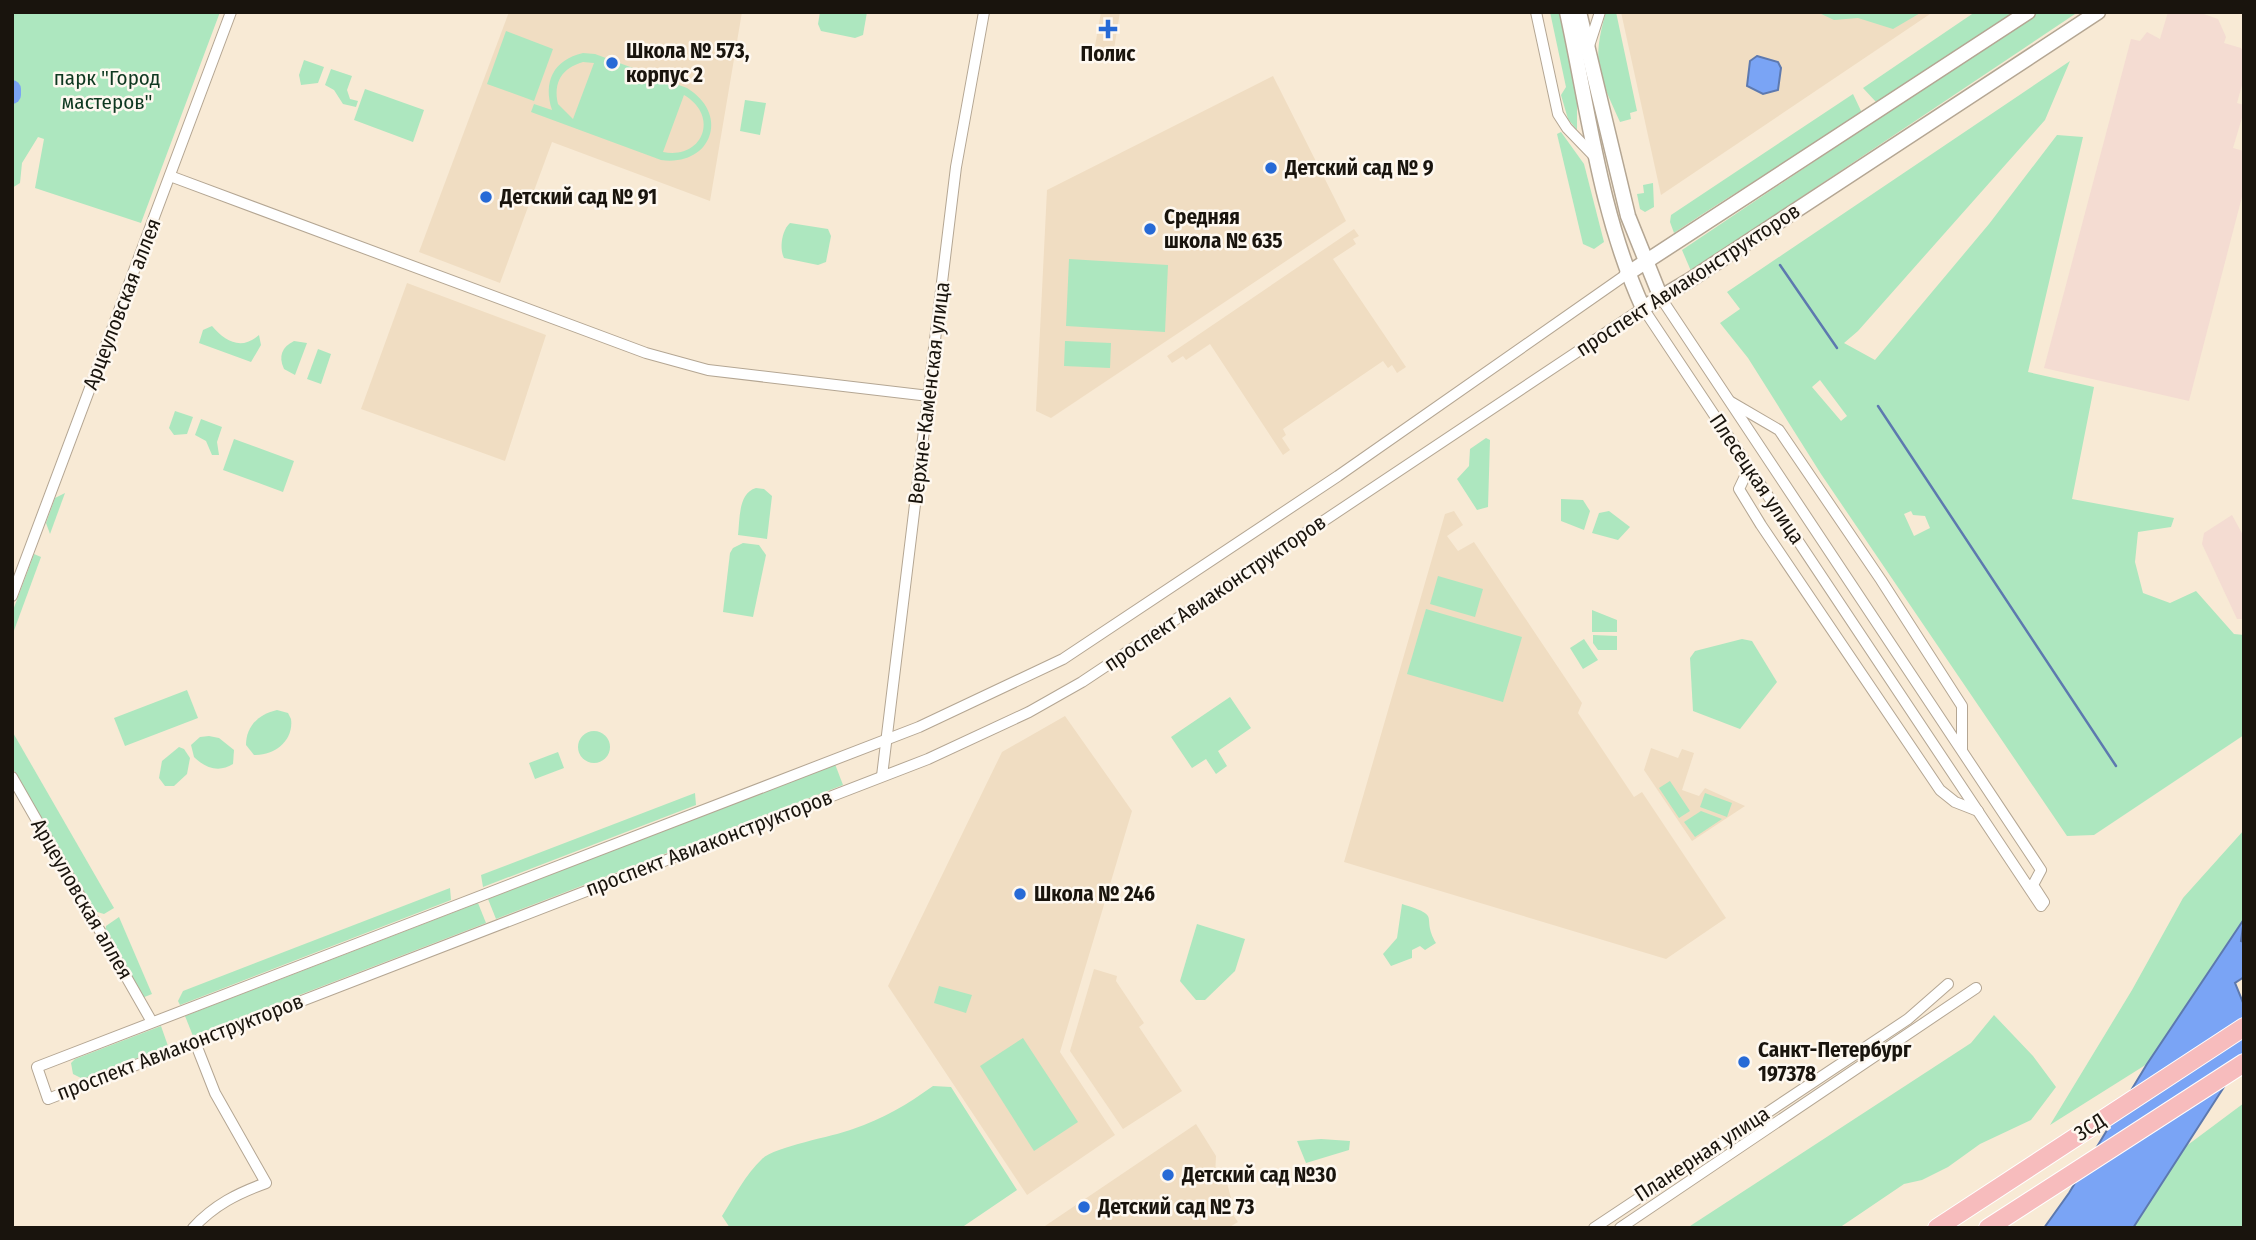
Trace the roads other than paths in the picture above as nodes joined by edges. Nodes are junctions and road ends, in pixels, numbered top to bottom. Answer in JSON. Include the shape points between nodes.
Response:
{"nodes":[{"id":1,"x":231,"y":12,"type":"edge"},
{"id":2,"x":984,"y":12,"type":"edge"},
{"id":3,"x":1536,"y":12,"type":"edge"},
{"id":4,"x":1567,"y":12,"type":"edge"},
{"id":5,"x":1579,"y":12,"type":"edge"},
{"id":6,"x":1600,"y":12,"type":"edge"},
{"id":7,"x":2028,"y":12,"type":"edge"},
{"id":8,"x":2098,"y":12,"type":"edge"},
{"id":9,"x":1588,"y":50,"type":"junction"},
{"id":10,"x":1594,"y":156,"type":"junction"},
{"id":11,"x":170,"y":176,"type":"junction"},
{"id":12,"x":1646,"y":261,"type":"junction"},
{"id":13,"x":1627,"y":274,"type":"junction"},
{"id":14,"x":1661,"y":298,"type":"junction"},
{"id":15,"x":1643,"y":308,"type":"junction"},
{"id":16,"x":929,"y":396,"type":"junction"},
{"id":17,"x":1730,"y":401,"type":"junction"},
{"id":18,"x":1749,"y":468,"type":"junction"},
{"id":19,"x":12,"y":596,"type":"edge"},
{"id":20,"x":887,"y":737,"type":"junction"},
{"id":21,"x":1962,"y":749,"type":"junction"},
{"id":22,"x":12,"y":776,"type":"edge"},
{"id":23,"x":883,"y":776,"type":"junction"},
{"id":24,"x":1979,"y":811,"type":"junction"},
{"id":25,"x":1948,"y":984,"type":"dead end"},
{"id":26,"x":1976,"y":988,"type":"dead end"},
{"id":27,"x":152,"y":1022,"type":"junction"},
{"id":28,"x":2244,"y":1027,"type":"edge"},
{"id":29,"x":195,"y":1042,"type":"junction"},
{"id":30,"x":2244,"y":1063,"type":"edge"},
{"id":31,"x":193,"y":1228,"type":"edge"},
{"id":32,"x":1594,"y":1228,"type":"edge"},
{"id":33,"x":1620,"y":1228,"type":"edge"},
{"id":34,"x":1937,"y":1228,"type":"edge"},
{"id":35,"x":1988,"y":1228,"type":"edge"}],
"edges":[{"from":1,"to":11,"type":"street","name":"Арцеуловская аллея"},
{"from":2,"to":16,"type":"street","name":"Верхне-Каменская улица","via":[[961,136]]},
{"from":3,"to":10,"type":"street","via":[[1558,114]]},
{"from":4,"to":10,"type":"street","name":"Плесецкая улица"},
{"from":5,"to":9,"type":"street","name":"Плесецкая улица"},
{"from":6,"to":9,"type":"street"},
{"from":7,"to":12,"type":"street","name":"проспект Авиаконструкторов"},
{"from":8,"to":14,"type":"street","name":"проспект Авиаконструкторов"},
{"from":9,"to":12,"type":"street","name":"Плесецкая улица","via":[[1628,216]]},
{"from":10,"to":13,"type":"street","name":"Плесецкая улица"},
{"from":11,"to":16,"type":"street","via":[[646,353],[708,370]]},
{"from":11,"to":19,"type":"street","name":"Арцеуловская аллея"},
{"from":12,"to":13,"type":"street","name":"проспект Авиаконструкторов"},
{"from":12,"to":14,"type":"street","name":"Плесецкая улица"},
{"from":13,"to":15,"type":"street","name":"Плесецкая улица"},
{"from":13,"to":20,"type":"street","name":"проспект Авиаконструкторов","via":[[1338,476],[1063,659],[934,720]]},
{"from":14,"to":15,"type":"street","name":"проспект Авиаконструкторов"},
{"from":14,"to":17,"type":"street","name":"Плесецкая улица"},
{"from":15,"to":18,"type":"street","name":"Плесецкая улица"},
{"from":15,"to":23,"type":"street","name":"проспект Авиаконструкторов","via":[[1082,682],[998,726]]},
{"from":16,"to":20,"type":"street","name":"Верхне-Каменская улица"},
{"from":17,"to":21,"type":"street","name":"Плесецкая улица"},
{"from":17,"to":21,"type":"street","via":[[1779,430],[1873,569],[1962,706]]},
{"from":18,"to":24,"type":"street","name":"Плесецкая улица"},
{"from":18,"to":24,"type":"street","via":[[1739,489],[1761,526],[1940,790]]},
{"from":20,"to":23,"type":"street","name":"Верхне-Каменская улица"},
{"from":20,"to":27,"type":"street","name":"проспект Авиаконструкторов"},
{"from":21,"to":24,"type":"street","name":"Плесецкая улица","via":[[2041,870],[2034,886],[2043,904]]},
{"from":22,"to":27,"type":"street","name":"Арцеуловская аллея"},
{"from":23,"to":29,"type":"street","name":"проспект Авиаконструкторов"},
{"from":25,"to":32,"type":"street","name":"Планерная улица","via":[[1908,1019]]},
{"from":26,"to":33,"type":"street","name":"Планерная улица"},
{"from":27,"to":29,"type":"street","name":"проспект Авиаконструкторов","via":[[37,1067],[48,1099]]},
{"from":28,"to":34,"type":"highway","name":"ЗСД"},
{"from":29,"to":31,"type":"street","via":[[215,1093],[267,1183],[239,1192],[205,1214]]},
{"from":30,"to":35,"type":"highway","name":"ЗСД"}]}
